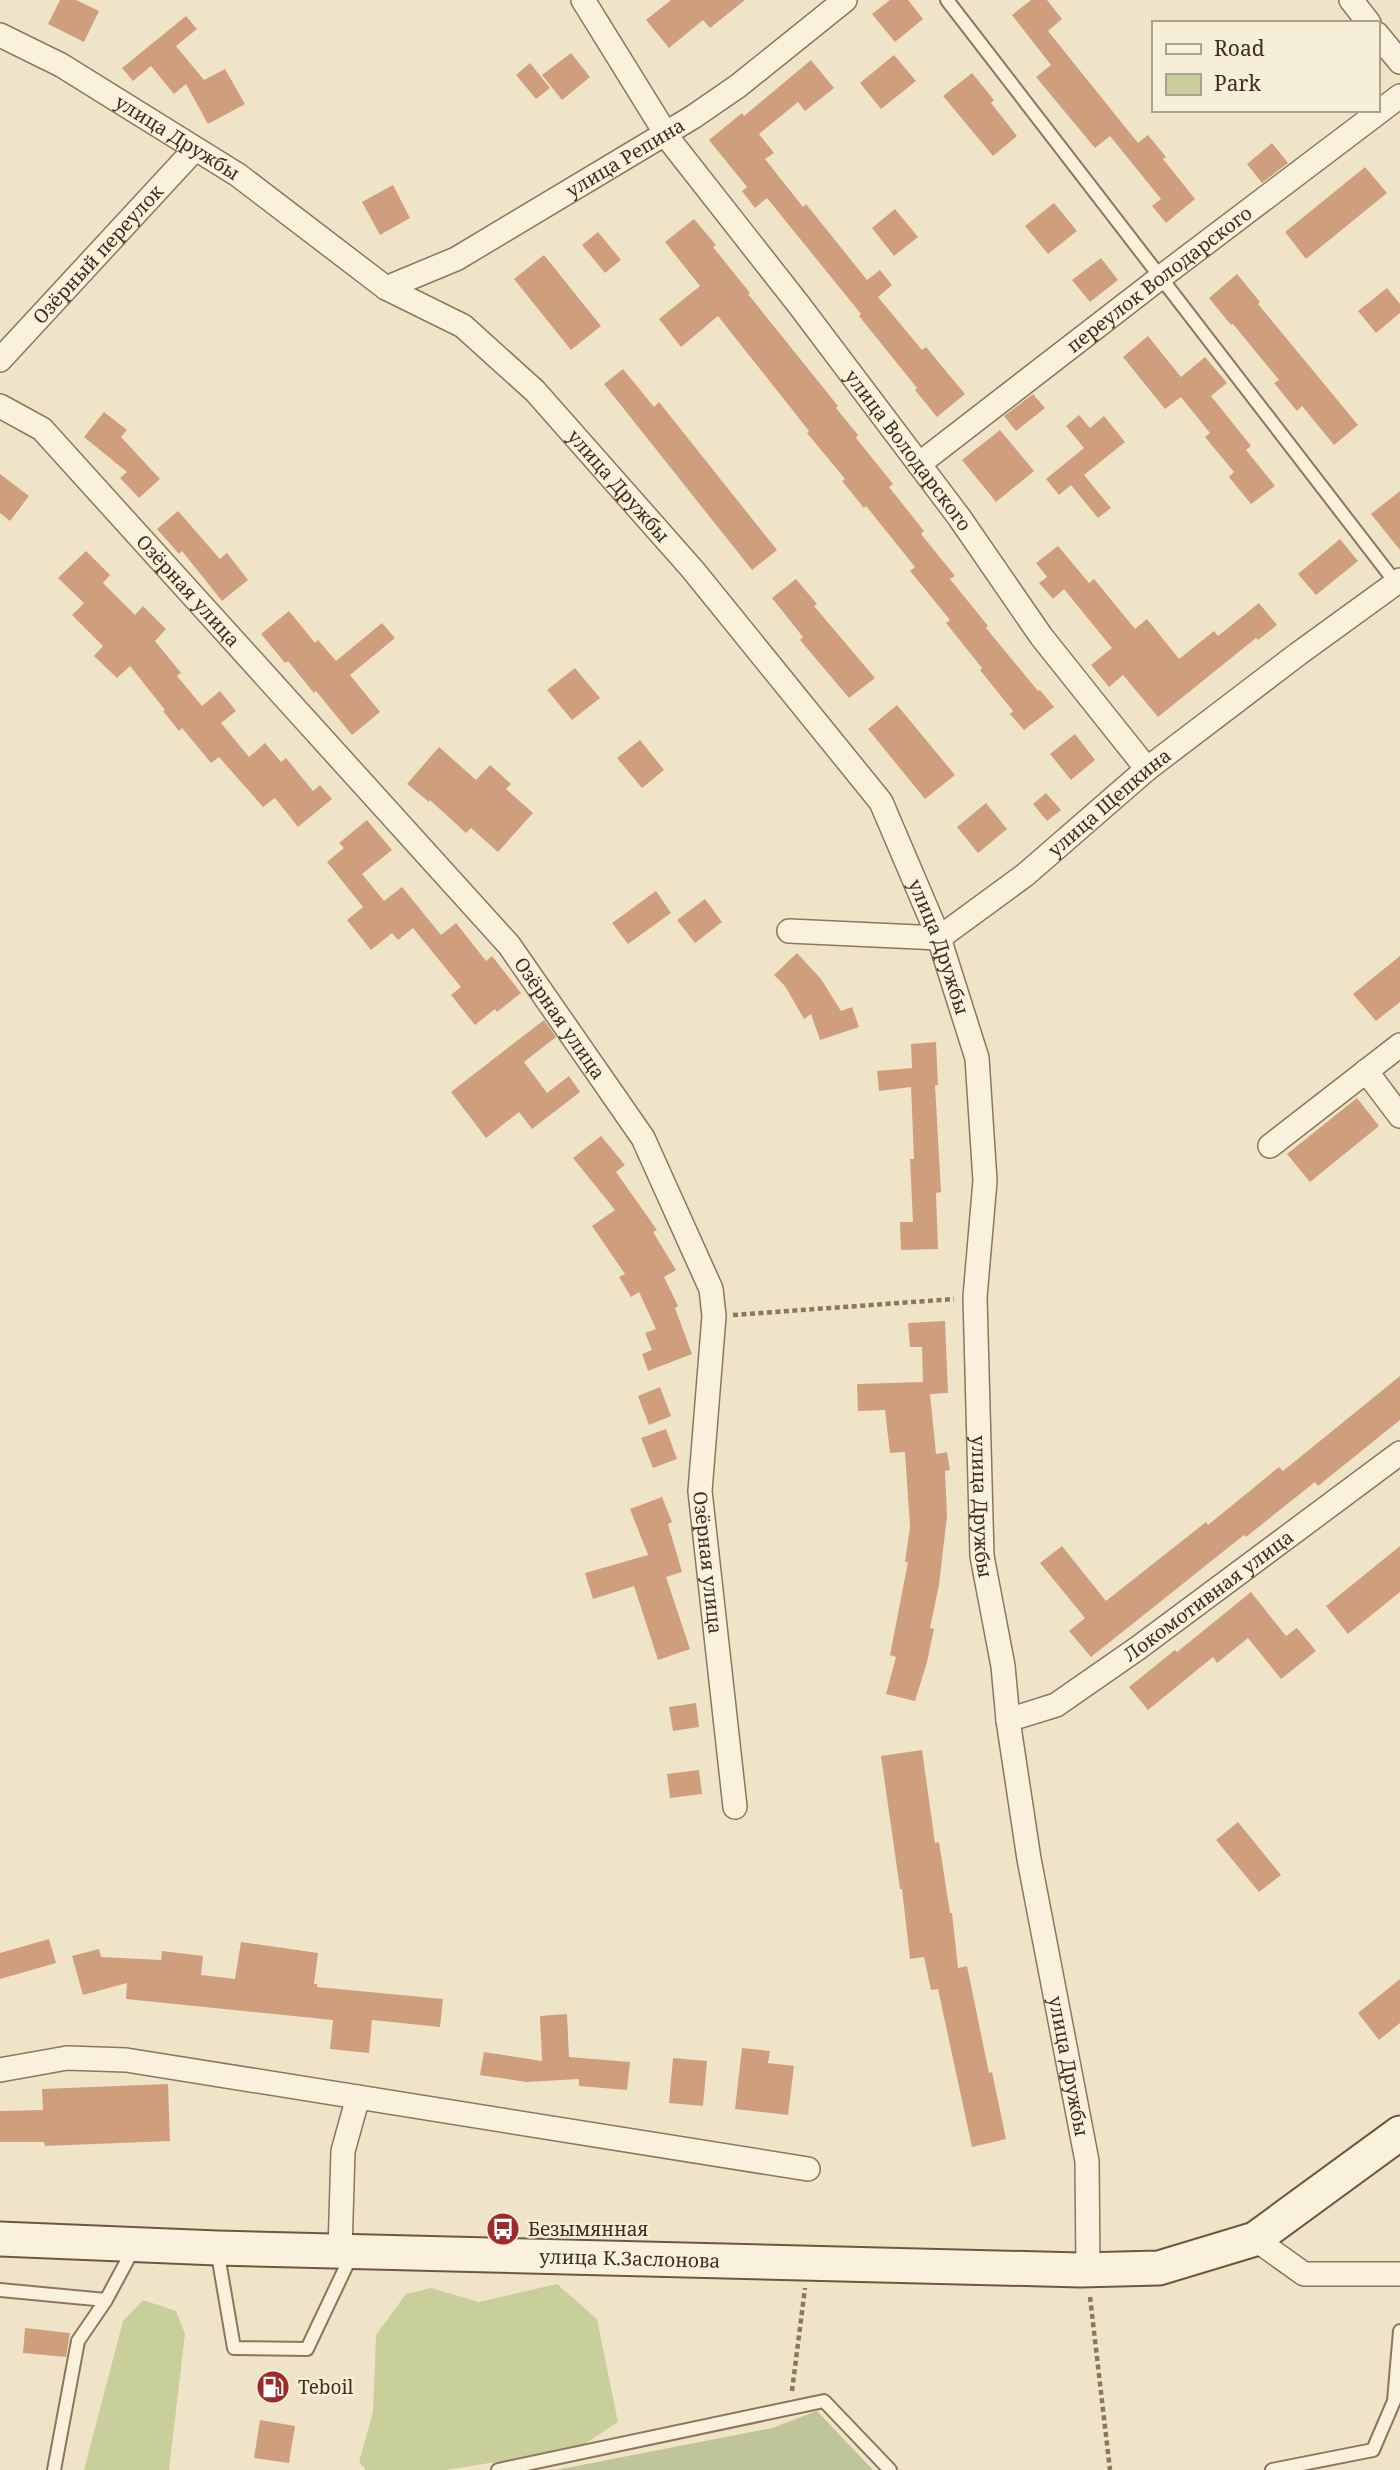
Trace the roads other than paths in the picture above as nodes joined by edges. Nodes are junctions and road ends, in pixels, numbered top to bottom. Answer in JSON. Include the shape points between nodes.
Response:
{"nodes":[{"id":1,"x":583,"y":0,"type":"edge"},
{"id":2,"x":845,"y":0,"type":"edge"},
{"id":3,"x":947,"y":0,"type":"edge"},
{"id":4,"x":1351,"y":0,"type":"edge"},
{"id":5,"x":1367,"y":21,"type":"edge"},
{"id":6,"x":0,"y":35,"type":"edge"},
{"id":7,"x":1379,"y":36,"type":"edge"},
{"id":8,"x":1400,"y":62,"type":"edge"},
{"id":9,"x":1400,"y":96,"type":"edge"},
{"id":10,"x":1379,"y":112,"type":"edge"},
{"id":11,"x":1379,"y":112,"type":"edge"},
{"id":12,"x":666,"y":134,"type":"junction"},
{"id":13,"x":195,"y":149,"type":"junction"},
{"id":14,"x":1161,"y":277,"type":"junction"},
{"id":15,"x":386,"y":288,"type":"junction"},
{"id":16,"x":0,"y":360,"type":"edge"},
{"id":17,"x":0,"y":406,"type":"edge"},
{"id":18,"x":919,"y":464,"type":"junction"},
{"id":19,"x":1398,"y":581,"type":"edge"},
{"id":20,"x":1147,"y":769,"type":"junction"},
{"id":21,"x":789,"y":931,"type":"dead end"},
{"id":22,"x":939,"y":938,"type":"junction"},
{"id":23,"x":1400,"y":1045,"type":"edge"},
{"id":24,"x":1366,"y":1071,"type":"junction"},
{"id":25,"x":1400,"y":1116,"type":"edge"},
{"id":26,"x":1270,"y":1146,"type":"dead end"},
{"id":27,"x":1400,"y":1453,"type":"edge"},
{"id":28,"x":1008,"y":1720,"type":"junction"},
{"id":29,"x":735,"y":1807,"type":"dead end"},
{"id":30,"x":0,"y":2070,"type":"edge"},
{"id":31,"x":358,"y":2097,"type":"junction"},
{"id":32,"x":1400,"y":2133,"type":"edge"},
{"id":33,"x":808,"y":2169,"type":"dead end"},
{"id":34,"x":0,"y":2238,"type":"edge"},
{"id":35,"x":1255,"y":2239,"type":"junction"},
{"id":36,"x":136,"y":2245,"type":"junction"},
{"id":37,"x":217,"y":2248,"type":"junction"},
{"id":38,"x":347,"y":2250,"type":"junction"},
{"id":39,"x":1088,"y":2270,"type":"junction"},
{"id":40,"x":1400,"y":2274,"type":"edge"},
{"id":41,"x":0,"y":2290,"type":"edge"},
{"id":42,"x":106,"y":2300,"type":"junction"},
{"id":43,"x":1400,"y":2331,"type":"edge"},
{"id":44,"x":54,"y":2470,"type":"edge"},
{"id":45,"x":498,"y":2470,"type":"edge"},
{"id":46,"x":890,"y":2470,"type":"edge"},
{"id":47,"x":1272,"y":2470,"type":"edge"}],
"edges":[{"from":1,"to":12,"type":"street","name":"улица Володарского"},
{"from":2,"to":12,"type":"street","name":"улица Репина","via":[[738,86]]},
{"from":3,"to":14,"type":"lane"},
{"from":4,"to":5,"type":"street"},
{"from":6,"to":13,"type":"street","name":"улица Дружбы","via":[[61,65]]},
{"from":7,"to":8,"type":"street"},
{"from":9,"to":11,"type":"street","name":"переулок Володарского"},
{"from":10,"to":14,"type":"street","name":"переулок Володарского"},
{"from":12,"to":15,"type":"street","name":"улица Репина","via":[[456,259]]},
{"from":12,"to":18,"type":"street","name":"улица Володарского"},
{"from":13,"to":15,"type":"street","name":"улица Дружбы","via":[[238,175]]},
{"from":13,"to":16,"type":"street","name":"Озёрный переулок"},
{"from":14,"to":18,"type":"street","name":"переулок Володарского"},
{"from":14,"to":19,"type":"lane"},
{"from":15,"to":22,"type":"street","name":"улица Дружбы","via":[[463,326],[535,391],[693,569],[881,802]]},
{"from":17,"to":29,"type":"street","name":"Озёрная улица","via":[[41,429],[509,945],[643,1138],[711,1289],[714,1316],[700,1491]]},
{"from":18,"to":20,"type":"street","name":"улица Володарского","via":[[1041,635]]},
{"from":19,"to":20,"type":"street","name":"улица Щепкина"},
{"from":20,"to":22,"type":"street","name":"улица Щепкина","via":[[1025,875]]},
{"from":21,"to":22,"type":"street"},
{"from":22,"to":28,"type":"street","name":"улица Дружбы","via":[[977,1058],[985,1181],[975,1297],[982,1556],[1003,1666]]},
{"from":23,"to":24,"type":"street"},
{"from":24,"to":25,"type":"street"},
{"from":24,"to":26,"type":"street"},
{"from":27,"to":28,"type":"street","name":"Локомотивная улица","via":[[1056,1705]]},
{"from":28,"to":39,"type":"street","name":"улица Дружбы","via":[[1029,1859],[1087,2161]]},
{"from":30,"to":31,"type":"street","via":[[67,2058],[126,2060]]},
{"from":31,"to":33,"type":"street"},
{"from":31,"to":38,"type":"street","via":[[343,2151]]},
{"from":32,"to":35,"type":"street","name":"улица К.Заслонова"},
{"from":34,"to":36,"type":"street","name":"улица К.Заслонова"},
{"from":35,"to":39,"type":"street","name":"улица К.Заслонова","via":[[1159,2268]]},
{"from":35,"to":40,"type":"street","via":[[1304,2274]]},
{"from":36,"to":37,"type":"street","name":"улица К.Заслонова"},
{"from":36,"to":42,"type":"lane"},
{"from":37,"to":38,"type":"street","name":"улица К.Заслонова"},
{"from":37,"to":38,"type":"lane","via":[[234,2348],[259,2349],[307,2349]]},
{"from":38,"to":39,"type":"street","name":"улица К.Заслонова"},
{"from":41,"to":42,"type":"lane"},
{"from":42,"to":44,"type":"lane","via":[[78,2342]]},
{"from":43,"to":47,"type":"lane","via":[[1394,2401],[1373,2450]]},
{"from":45,"to":46,"type":"lane","via":[[824,2401]]}]}
